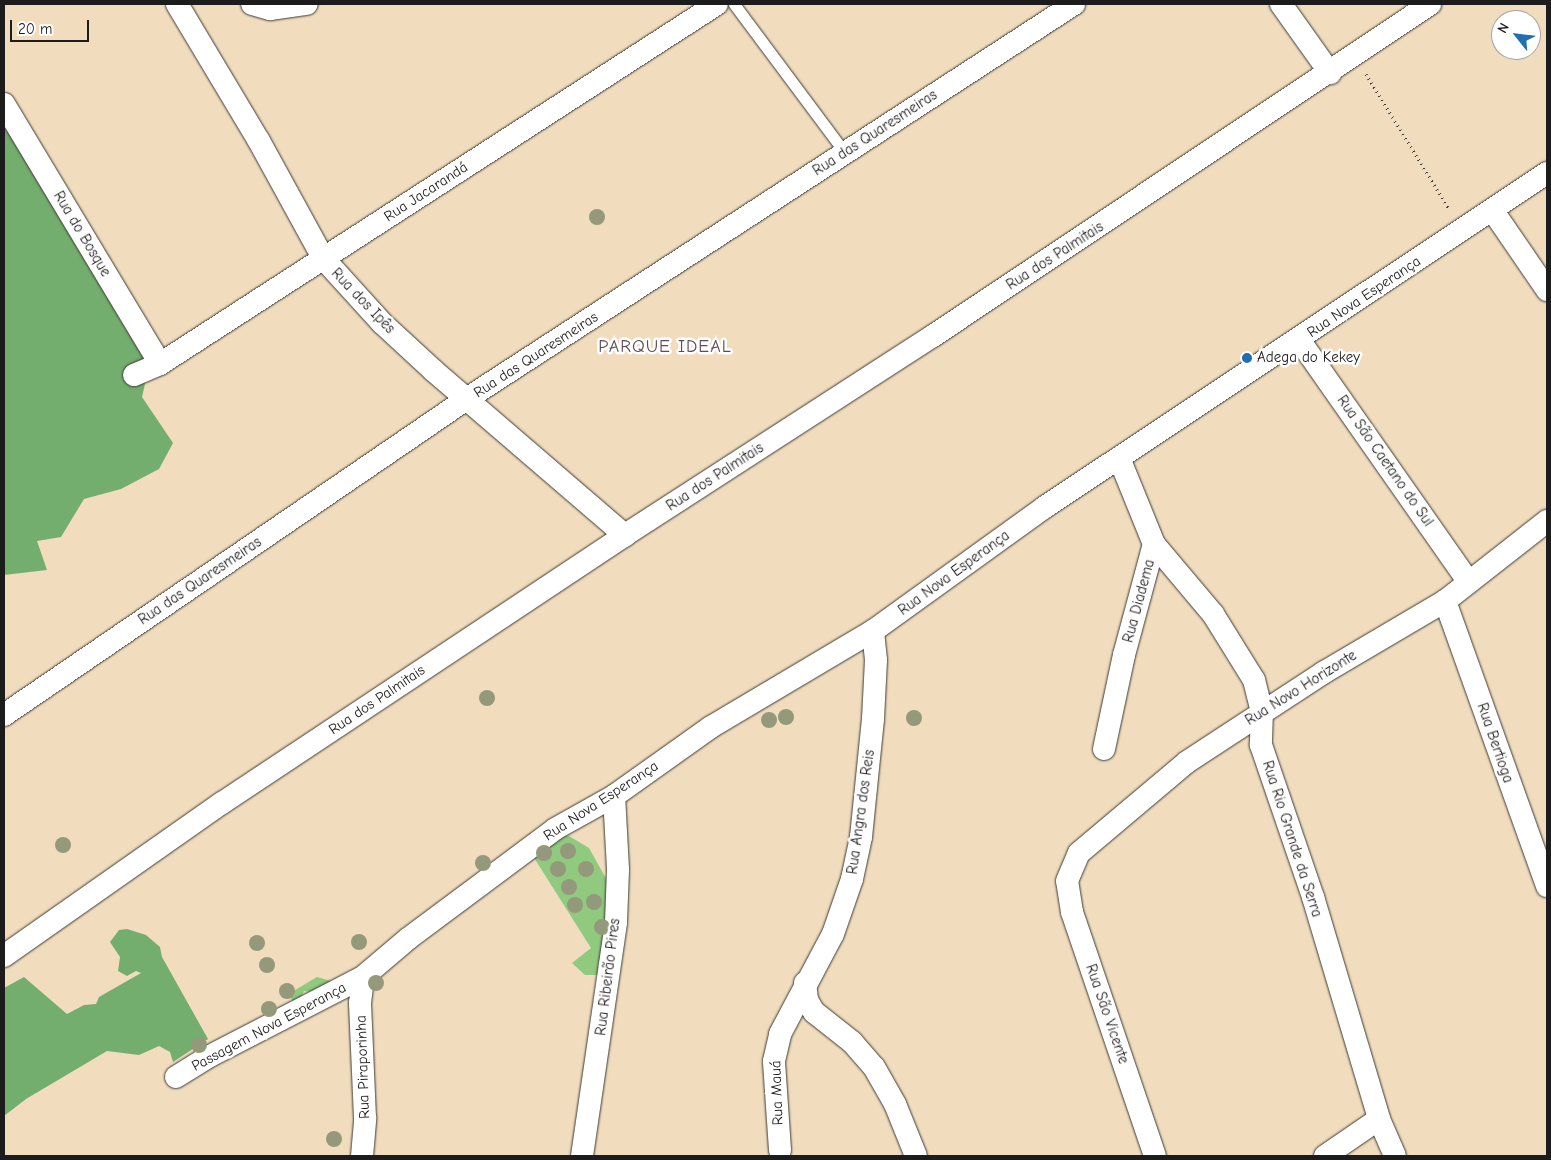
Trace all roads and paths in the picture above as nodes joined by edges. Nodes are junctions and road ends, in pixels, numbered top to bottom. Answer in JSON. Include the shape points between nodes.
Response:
{"nodes":[{"id":1,"x":177,"y":4,"type":"edge"},
{"id":2,"x":252,"y":4,"type":"edge"},
{"id":3,"x":307,"y":4,"type":"edge"},
{"id":4,"x":717,"y":4,"type":"edge"},
{"id":5,"x":734,"y":4,"type":"edge"},
{"id":6,"x":1074,"y":4,"type":"edge"},
{"id":7,"x":1281,"y":4,"type":"edge"},
{"id":8,"x":1430,"y":4,"type":"edge"},
{"id":9,"x":1354,"y":54,"type":"junction"},
{"id":10,"x":1330,"y":73,"type":"junction"},
{"id":11,"x":4,"y":104,"type":"edge"},
{"id":12,"x":845,"y":153,"type":"junction"},
{"id":13,"x":1547,"y":173,"type":"edge"},
{"id":14,"x":1493,"y":211,"type":"junction"},
{"id":15,"x":1463,"y":231,"type":"junction"},
{"id":16,"x":323,"y":258,"type":"junction"},
{"id":17,"x":1547,"y":290,"type":"edge"},
{"id":18,"x":1300,"y":341,"type":"junction"},
{"id":19,"x":160,"y":364,"type":"junction"},
{"id":20,"x":134,"y":375,"type":"dead end"},
{"id":21,"x":468,"y":398,"type":"junction"},
{"id":22,"x":1119,"y":458,"type":"junction"},
{"id":23,"x":1547,"y":521,"type":"edge"},
{"id":24,"x":625,"y":535,"type":"junction"},
{"id":25,"x":1154,"y":544,"type":"junction"},
{"id":26,"x":1469,"y":582,"type":"junction"},
{"id":27,"x":1445,"y":600,"type":"junction"},
{"id":28,"x":873,"y":631,"type":"junction"},
{"id":29,"x":1262,"y":712,"type":"junction"},
{"id":30,"x":4,"y":716,"type":"edge"},
{"id":31,"x":1104,"y":749,"type":"dead end"},
{"id":32,"x":614,"y":796,"type":"junction"},
{"id":33,"x":1070,"y":870,"type":"joint"},
{"id":34,"x":1547,"y":886,"type":"edge"},
{"id":35,"x":4,"y":956,"type":"edge"},
{"id":36,"x":364,"y":977,"type":"junction"},
{"id":37,"x":805,"y":983,"type":"junction"},
{"id":38,"x":176,"y":1077,"type":"dead end"},
{"id":39,"x":1379,"y":1119,"type":"junction"},
{"id":40,"x":780,"y":1150,"type":"dead end"},
{"id":41,"x":362,"y":1156,"type":"edge"},
{"id":42,"x":582,"y":1156,"type":"edge"},
{"id":43,"x":916,"y":1156,"type":"edge"},
{"id":44,"x":1155,"y":1156,"type":"edge"},
{"id":45,"x":1324,"y":1156,"type":"edge"},
{"id":46,"x":1395,"y":1156,"type":"edge"}],
"edges":[{"from":1,"to":16,"type":"street","name":"Rua dos Ipês"},
{"from":2,"to":3,"type":"street","via":[[270,9]]},
{"from":4,"to":16,"type":"street","name":"Rua Jacarandá"},
{"from":5,"to":12,"type":"lane"},
{"from":6,"to":12,"type":"street","name":"Rua das Quaresmeiras"},
{"from":7,"to":10,"type":"street"},
{"from":8,"to":9,"type":"street","name":"Rua dos Palmitais"},
{"from":9,"to":10,"type":"street","name":"Rua dos Palmitais"},
{"from":9,"to":15,"type":"path"},
{"from":10,"to":24,"type":"street","name":"Rua dos Palmitais"},
{"from":11,"to":19,"type":"street","name":"Rua do Bosque"},
{"from":12,"to":21,"type":"street","name":"Rua das Quaresmeiras"},
{"from":13,"to":14,"type":"street","name":"Rua Nova Esperança"},
{"from":14,"to":15,"type":"street","name":"Rua Nova Esperança"},
{"from":14,"to":17,"type":"street"},
{"from":15,"to":18,"type":"street","name":"Rua Nova Esperança"},
{"from":16,"to":19,"type":"street","name":"Rua Jacarandá"},
{"from":16,"to":21,"type":"street","name":"Rua dos Ipês","via":[[382,323]]},
{"from":18,"to":22,"type":"street","name":"Rua Nova Esperança"},
{"from":18,"to":26,"type":"street","name":"Rua São Caetano do Sul"},
{"from":19,"to":20,"type":"street","name":"Rua Jacarandá"},
{"from":21,"to":24,"type":"street","name":"Rua dos Ipês"},
{"from":21,"to":30,"type":"street","name":"Rua das Quaresmeiras"},
{"from":22,"to":25,"type":"street","name":"Rua Diadema"},
{"from":22,"to":28,"type":"street","name":"Rua Nova Esperança"},
{"from":23,"to":26,"type":"street","name":"Rua Novo Horizonte"},
{"from":24,"to":35,"type":"street","name":"Rua dos Palmitais","via":[[222,803]]},
{"from":25,"to":29,"type":"street","name":"Rua Rio Grande da Serra","via":[[1213,614],[1254,680]]},
{"from":25,"to":31,"type":"street","name":"Rua Diadema","via":[[1124,655]]},
{"from":26,"to":27,"type":"street","name":"Rua Novo Horizonte"},
{"from":27,"to":29,"type":"street","name":"Rua Novo Horizonte"},
{"from":27,"to":34,"type":"street","name":"Rua Bertioga"},
{"from":28,"to":32,"type":"street","name":"Rua Nova Esperança","via":[[711,727]]},
{"from":28,"to":37,"type":"street","name":"Rua Angra dos Reis","via":[[876,660],[873,719],[852,879],[833,934]]},
{"from":29,"to":33,"type":"street","name":"Rua Novo Horizonte","via":[[1187,762],[1110,824],[1078,853]]},
{"from":29,"to":39,"type":"street","name":"Rua Rio Grande da Serra","via":[[1261,745],[1313,897]]},
{"from":32,"to":36,"type":"street","name":"Rua Nova Esperança","via":[[555,829],[409,938]]},
{"from":32,"to":42,"type":"street","name":"Rua Ribeirão Pires","via":[[618,869],[616,922]]},
{"from":33,"to":44,"type":"street","name":"Rua São Vicente","via":[[1068,890],[1072,912]]},
{"from":36,"to":38,"type":"street","name":"Passagem Nova Esperança","via":[[210,1056]]},
{"from":36,"to":41,"type":"street","name":"Rua Piraporinha","via":[[360,1003],[365,1118]]},
{"from":37,"to":40,"type":"street","name":"Rua Mauá","via":[[780,1034],[774,1061]]},
{"from":37,"to":43,"type":"street","via":[[807,1000],[814,1012],[852,1042],[874,1067],[895,1104]]},
{"from":39,"to":45,"type":"street"},
{"from":39,"to":46,"type":"street","name":"Rua Rio Grande da Serra"}]}
